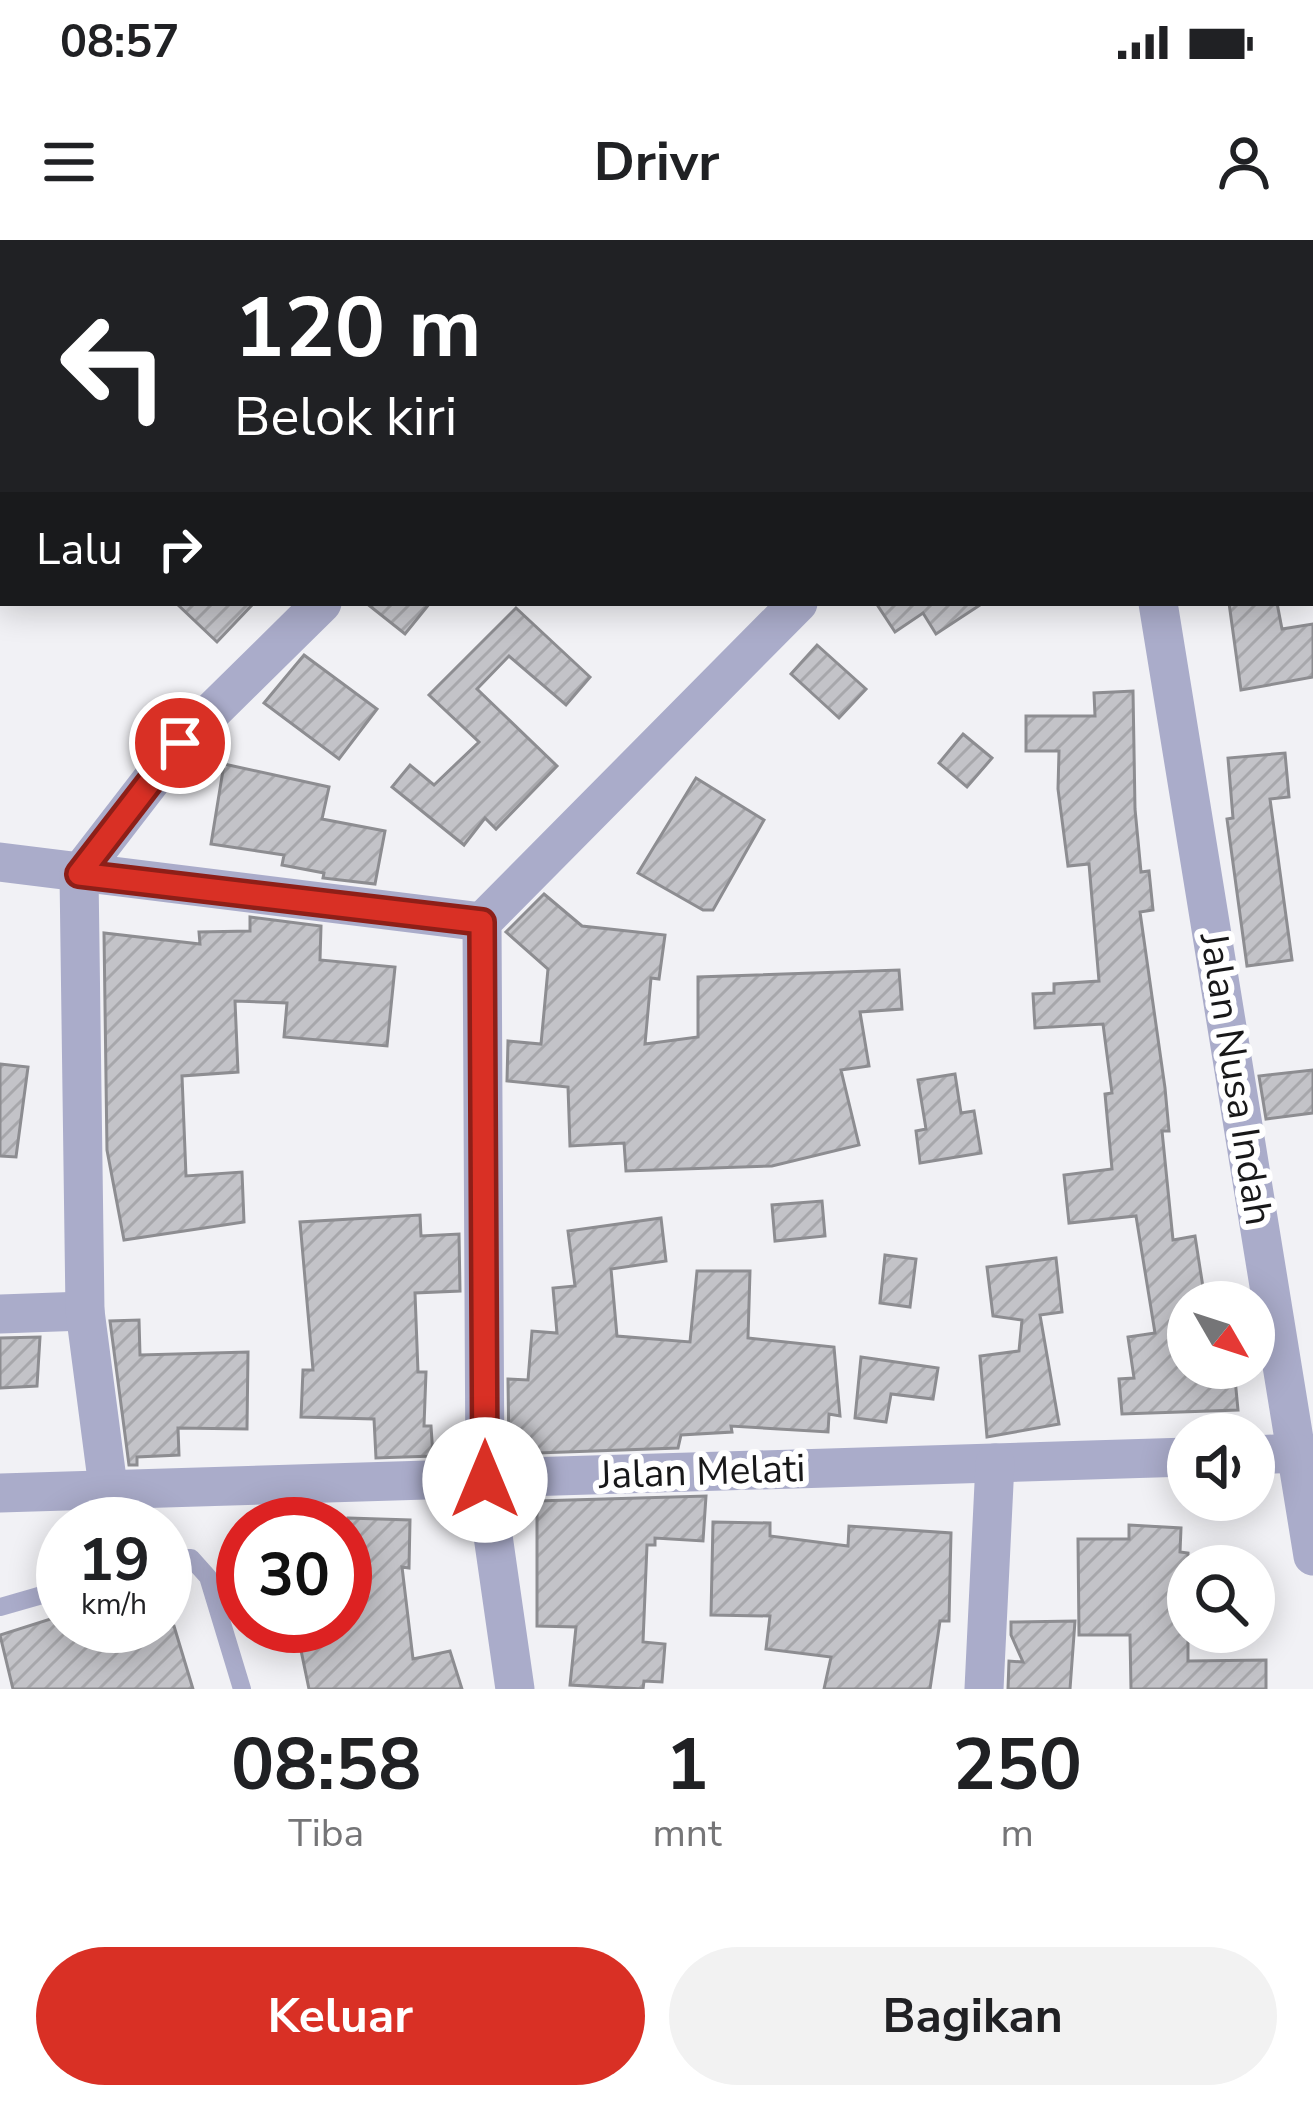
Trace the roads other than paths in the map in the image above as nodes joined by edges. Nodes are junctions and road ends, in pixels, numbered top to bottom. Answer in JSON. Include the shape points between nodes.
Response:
{"nodes":[{"id":1,"x":319,"y":606,"type":"edge"},
{"id":2,"x":796,"y":606,"type":"edge"},
{"id":3,"x":1159,"y":606,"type":"edge"},
{"id":4,"x":0,"y":862,"type":"edge"},
{"id":5,"x":79,"y":874,"type":"junction"},
{"id":6,"x":482,"y":922,"type":"junction"},
{"id":7,"x":86,"y":1311,"type":"junction"},
{"id":8,"x":0,"y":1314,"type":"edge"},
{"id":9,"x":1275,"y":1454,"type":"edge"},
{"id":10,"x":1296,"y":1454,"type":"junction"},
{"id":11,"x":1167,"y":1458,"type":"edge"},
{"id":12,"x":995,"y":1463,"type":"junction"},
{"id":13,"x":485,"y":1480,"type":"junction"},
{"id":14,"x":109,"y":1487,"type":"junction"},
{"id":15,"x":0,"y":1493,"type":"edge"},
{"id":16,"x":1313,"y":1556,"type":"edge"},
{"id":17,"x":192,"y":1559,"type":"edge"},
{"id":18,"x":36,"y":1596,"type":"edge"},
{"id":19,"x":0,"y":1607,"type":"edge"},
{"id":20,"x":242,"y":1689,"type":"edge"},
{"id":21,"x":515,"y":1689,"type":"edge"},
{"id":22,"x":984,"y":1689,"type":"edge"}],
"edges":[{"from":1,"to":5,"type":"street","via":[[180,743]]},
{"from":2,"to":6,"type":"street"},
{"from":3,"to":10,"type":"street","name":"Jalan Nusa Indah"},
{"from":4,"to":5,"type":"street"},
{"from":5,"to":6,"type":"street"},
{"from":5,"to":7,"type":"street"},
{"from":6,"to":13,"type":"street"},
{"from":7,"to":8,"type":"street"},
{"from":7,"to":14,"type":"street"},
{"from":9,"to":10,"type":"street"},
{"from":10,"to":16,"type":"street","name":"Jalan Nusa Indah"},
{"from":11,"to":12,"type":"street","name":"Jalan Melati"},
{"from":12,"to":13,"type":"street","name":"Jalan Melati"},
{"from":12,"to":22,"type":"street"},
{"from":13,"to":14,"type":"street","name":"Jalan Melati"},
{"from":13,"to":21,"type":"street"},
{"from":14,"to":15,"type":"street","name":"Jalan Melati"},
{"from":17,"to":20,"type":"lane","via":[[208,1577]]},
{"from":18,"to":19,"type":"lane"}]}
